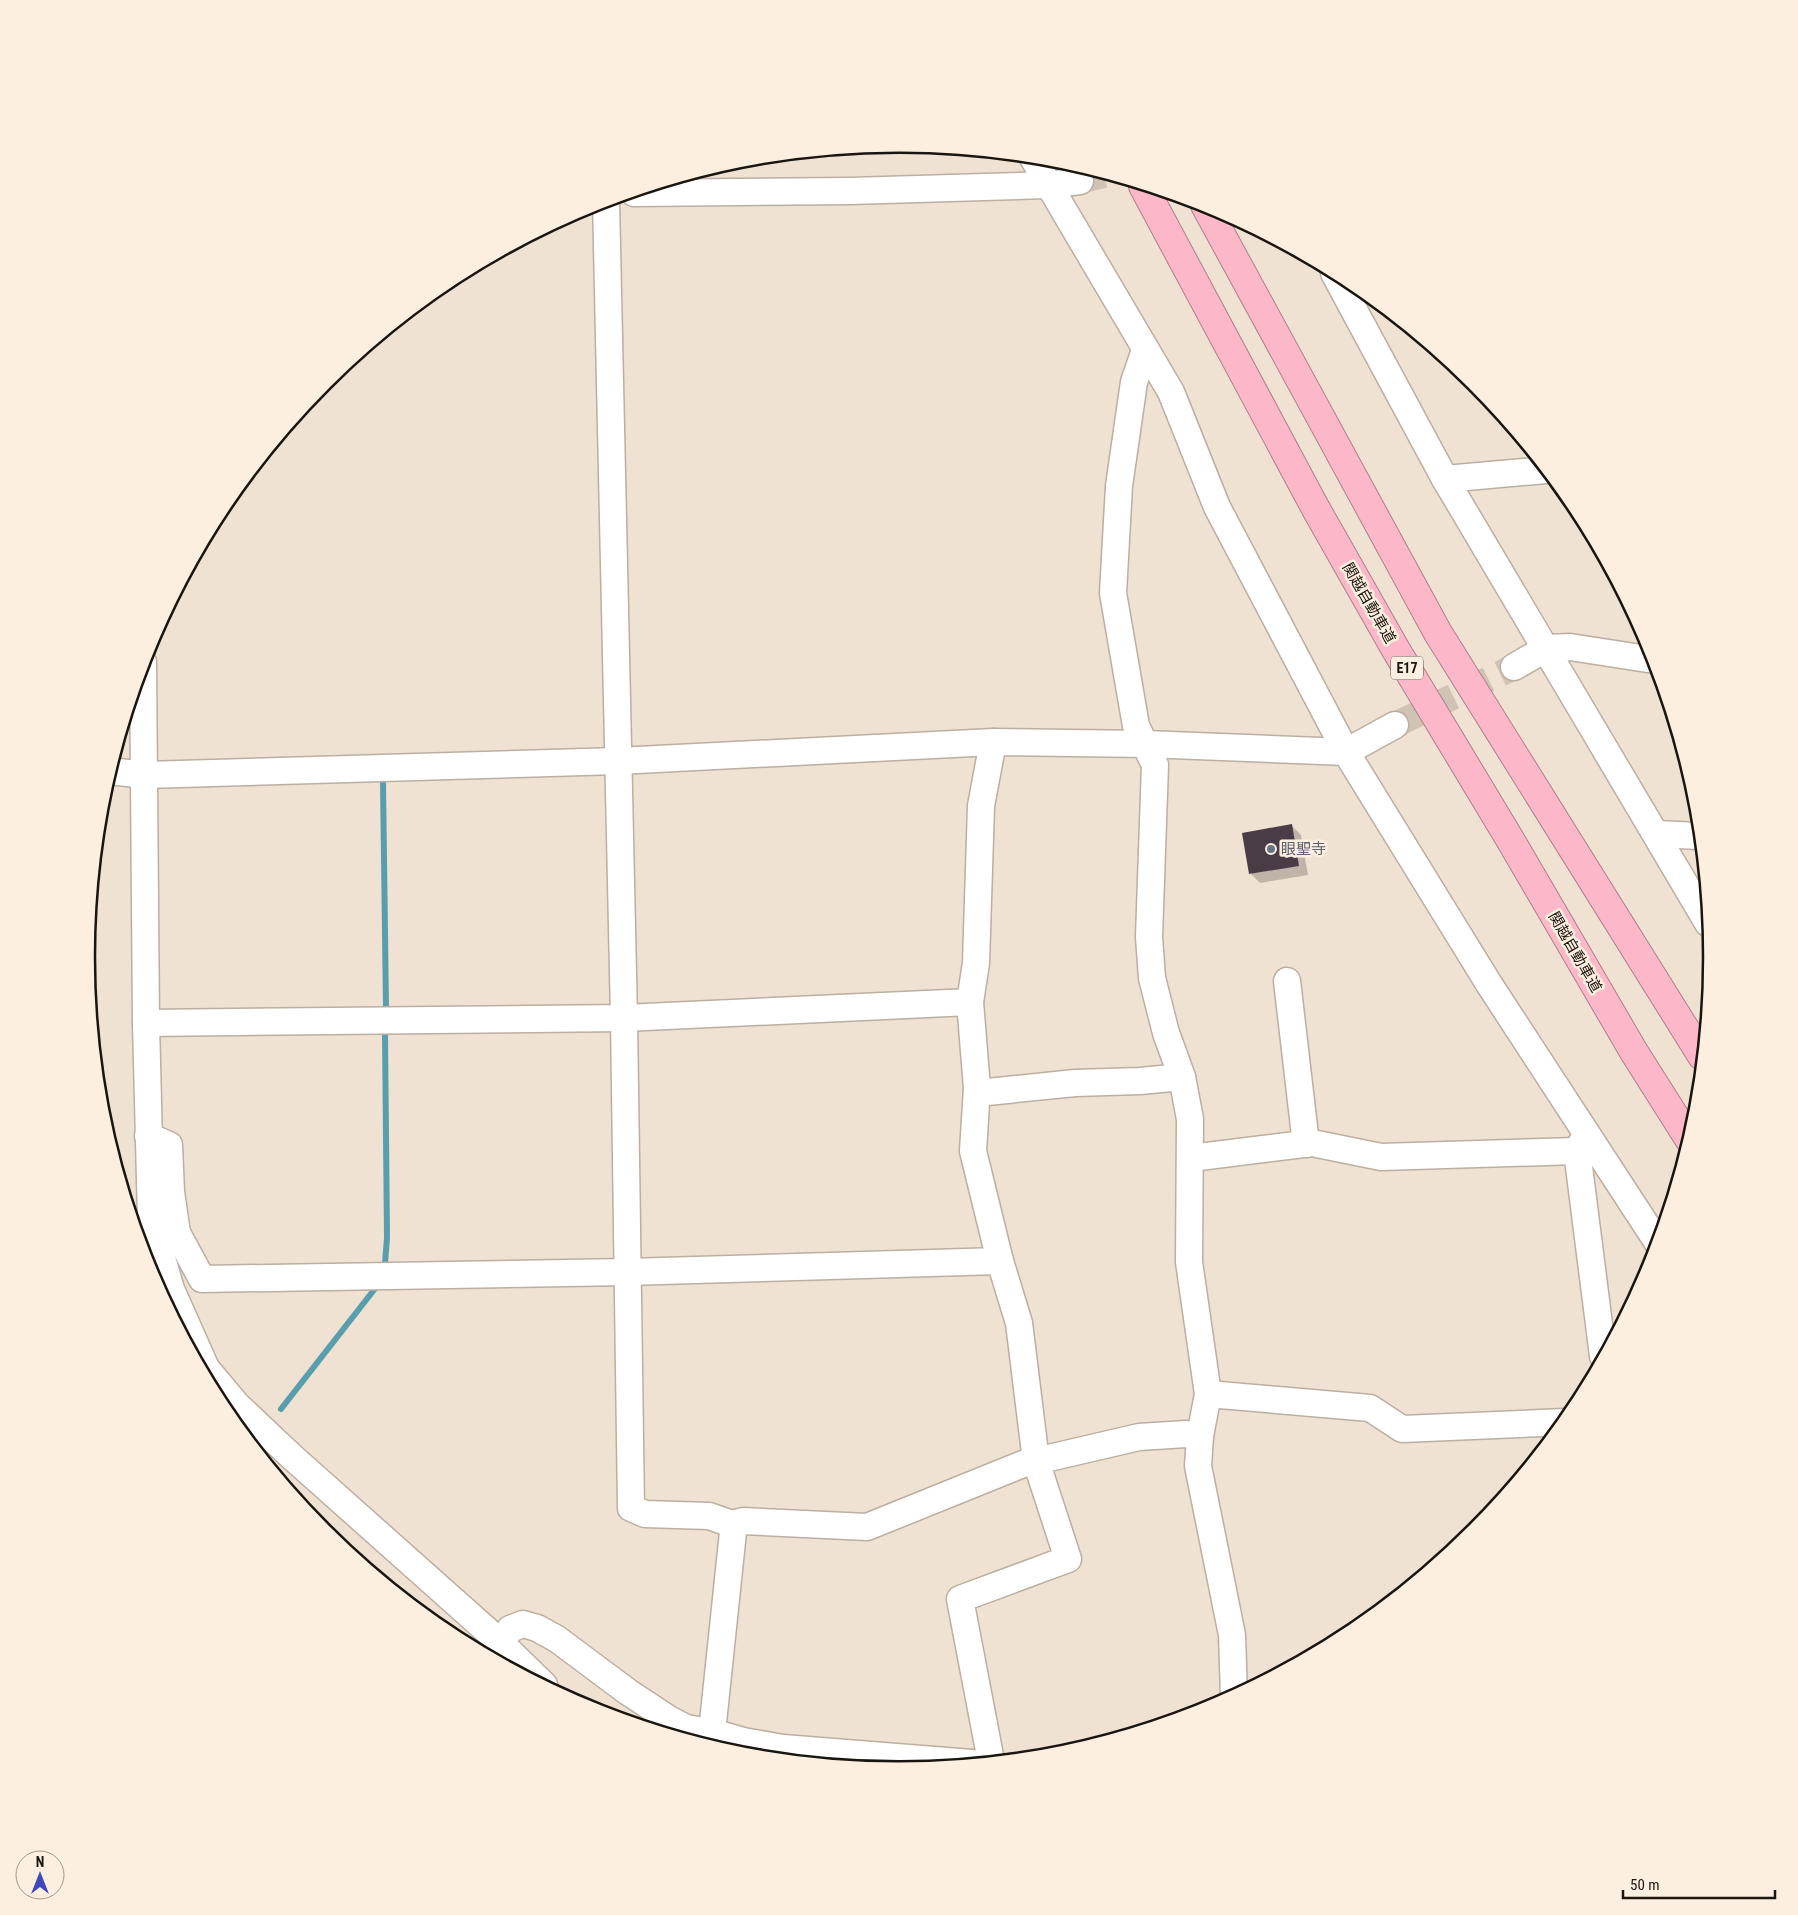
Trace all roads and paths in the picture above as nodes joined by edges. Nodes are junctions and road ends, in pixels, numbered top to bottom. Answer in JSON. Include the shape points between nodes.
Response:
{"nodes":[{"id":1,"x":1037,"y":166,"type":"edge"},
{"id":2,"x":1080,"y":180,"type":"tunnel mouth"},
{"id":3,"x":1048,"y":185,"type":"junction"},
{"id":4,"x":1136,"y":190,"type":"edge"},
{"id":5,"x":652,"y":193,"type":"edge"},
{"id":6,"x":1147,"y":193,"type":"edge"},
{"id":7,"x":606,"y":209,"type":"edge"},
{"id":8,"x":1212,"y":217,"type":"edge"},
{"id":9,"x":1182,"y":262,"type":"junction"},
{"id":10,"x":1341,"y":286,"type":"edge"},
{"id":11,"x":1145,"y":350,"type":"junction"},
{"id":12,"x":1539,"y":471,"type":"edge"},
{"id":13,"x":1445,"y":479,"type":"junction"},
{"id":14,"x":1547,"y":648,"type":"junction"},
{"id":15,"x":1645,"y":659,"type":"edge"},
{"id":16,"x":1514,"y":667,"type":"tunnel mouth"},
{"id":17,"x":143,"y":684,"type":"edge"},
{"id":18,"x":1395,"y":725,"type":"tunnel mouth"},
{"id":19,"x":993,"y":742,"type":"junction"},
{"id":20,"x":1146,"y":744,"type":"junction"},
{"id":21,"x":1346,"y":752,"type":"junction"},
{"id":22,"x":618,"y":761,"type":"junction"},
{"id":23,"x":117,"y":772,"type":"edge"},
{"id":24,"x":145,"y":775,"type":"junction"},
{"id":25,"x":1656,"y":834,"type":"junction"},
{"id":26,"x":1693,"y":836,"type":"edge"},
{"id":27,"x":1701,"y":911,"type":"edge"},
{"id":28,"x":1287,"y":981,"type":"dead end"},
{"id":29,"x":970,"y":1002,"type":"junction"},
{"id":30,"x":624,"y":1018,"type":"junction"},
{"id":31,"x":146,"y":1023,"type":"junction"},
{"id":32,"x":1697,"y":1049,"type":"edge"},
{"id":33,"x":1182,"y":1077,"type":"junction"},
{"id":34,"x":977,"y":1093,"type":"junction"},
{"id":35,"x":1684,"y":1131,"type":"edge"},
{"id":36,"x":148,"y":1136,"type":"junction"},
{"id":37,"x":1582,"y":1142,"type":"junction"},
{"id":38,"x":1306,"y":1144,"type":"junction"},
{"id":39,"x":1191,"y":1158,"type":"junction"},
{"id":40,"x":1653,"y":1236,"type":"edge"},
{"id":41,"x":1000,"y":1261,"type":"junction"},
{"id":42,"x":627,"y":1272,"type":"junction"},
{"id":43,"x":1602,"y":1347,"type":"edge"},
{"id":44,"x":200,"y":1354,"type":"edge"},
{"id":45,"x":213,"y":1376,"type":"edge"},
{"id":46,"x":1208,"y":1394,"type":"junction"},
{"id":47,"x":1555,"y":1422,"type":"edge"},
{"id":48,"x":1200,"y":1436,"type":"junction"},
{"id":49,"x":1036,"y":1461,"type":"junction"},
{"id":50,"x":282,"y":1462,"type":"edge"},
{"id":51,"x":732,"y":1524,"type":"junction"},
{"id":52,"x":501,"y":1644,"type":"junction"},
{"id":53,"x":531,"y":1672,"type":"edge"},
{"id":54,"x":1234,"y":1688,"type":"edge"},
{"id":55,"x":712,"y":1732,"type":"junction"},
{"id":56,"x":990,"y":1756,"type":"edge"},
{"id":57,"x":940,"y":1760,"type":"edge"}],
"edges":[{"from":1,"to":3,"type":"street"},
{"from":2,"to":3,"type":"street"},
{"from":3,"to":5,"type":"street"},
{"from":3,"to":11,"type":"street"},
{"from":4,"to":9,"type":"highway"},
{"from":6,"to":9,"type":"highway","name":"関越自動車道","number":"E17"},
{"from":7,"to":22,"type":"street"},
{"from":8,"to":32,"type":"highway","via":[[1438,633]]},
{"from":9,"to":35,"type":"highway","name":"関越自動車道","number":"E17","via":[[1396,650]]},
{"from":10,"to":13,"type":"street"},
{"from":11,"to":20,"type":"street","via":[[1134,382],[1119,486],[1113,593],[1136,726]]},
{"from":11,"to":21,"type":"street","via":[[1171,392],[1217,507]]},
{"from":12,"to":13,"type":"street"},
{"from":13,"to":14,"type":"street"},
{"from":14,"to":15,"type":"street","via":[[1570,647]]},
{"from":14,"to":16,"type":"street"},
{"from":14,"to":25,"type":"street"},
{"from":17,"to":24,"type":"street"},
{"from":18,"to":21,"type":"street"},
{"from":19,"to":20,"type":"street"},
{"from":19,"to":22,"type":"street"},
{"from":19,"to":29,"type":"street","via":[[980,806],[976,962]]},
{"from":20,"to":21,"type":"street"},
{"from":20,"to":33,"type":"street","via":[[1155,766],[1149,937],[1152,978],[1166,1033]]},
{"from":21,"to":37,"type":"street"},
{"from":22,"to":24,"type":"street"},
{"from":22,"to":30,"type":"street"},
{"from":23,"to":24,"type":"street"},
{"from":24,"to":31,"type":"street"},
{"from":25,"to":26,"type":"street"},
{"from":25,"to":27,"type":"street"},
{"from":28,"to":38,"type":"street"},
{"from":29,"to":30,"type":"street"},
{"from":29,"to":34,"type":"street"},
{"from":30,"to":31,"type":"street"},
{"from":30,"to":42,"type":"street"},
{"from":31,"to":36,"type":"street"},
{"from":33,"to":34,"type":"street"},
{"from":33,"to":39,"type":"street","via":[[1190,1119]]},
{"from":34,"to":41,"type":"street","via":[[973,1151]]},
{"from":36,"to":42,"type":"street","via":[[170,1145],[171,1192],[177,1233],[202,1279]]},
{"from":36,"to":44,"type":"street","via":[[151,1220],[175,1298]]},
{"from":37,"to":38,"type":"street","via":[[1381,1157]]},
{"from":37,"to":40,"type":"street"},
{"from":37,"to":43,"type":"street"},
{"from":38,"to":39,"type":"street"},
{"from":39,"to":46,"type":"street","via":[[1189,1262]]},
{"from":41,"to":42,"type":"street"},
{"from":41,"to":49,"type":"street","via":[[1019,1323]]},
{"from":42,"to":51,"type":"street","via":[[631,1508],[645,1514],[709,1516]]},
{"from":45,"to":50,"type":"street"},
{"from":46,"to":47,"type":"street","via":[[1370,1408],[1402,1429]]},
{"from":46,"to":48,"type":"street"},
{"from":48,"to":49,"type":"street","via":[[1139,1437]]},
{"from":48,"to":54,"type":"street","via":[[1198,1466],[1232,1635]]},
{"from":49,"to":51,"type":"street","via":[[868,1527],[743,1521]]},
{"from":49,"to":56,"type":"street","via":[[1068,1559],[960,1599]]},
{"from":50,"to":52,"type":"street"},
{"from":51,"to":55,"type":"street"},
{"from":52,"to":53,"type":"street"},
{"from":52,"to":55,"type":"street","via":[[510,1629],[523,1624],[537,1628],[669,1719],[686,1728]]},
{"from":55,"to":57,"type":"street","via":[[783,1748]]}]}
